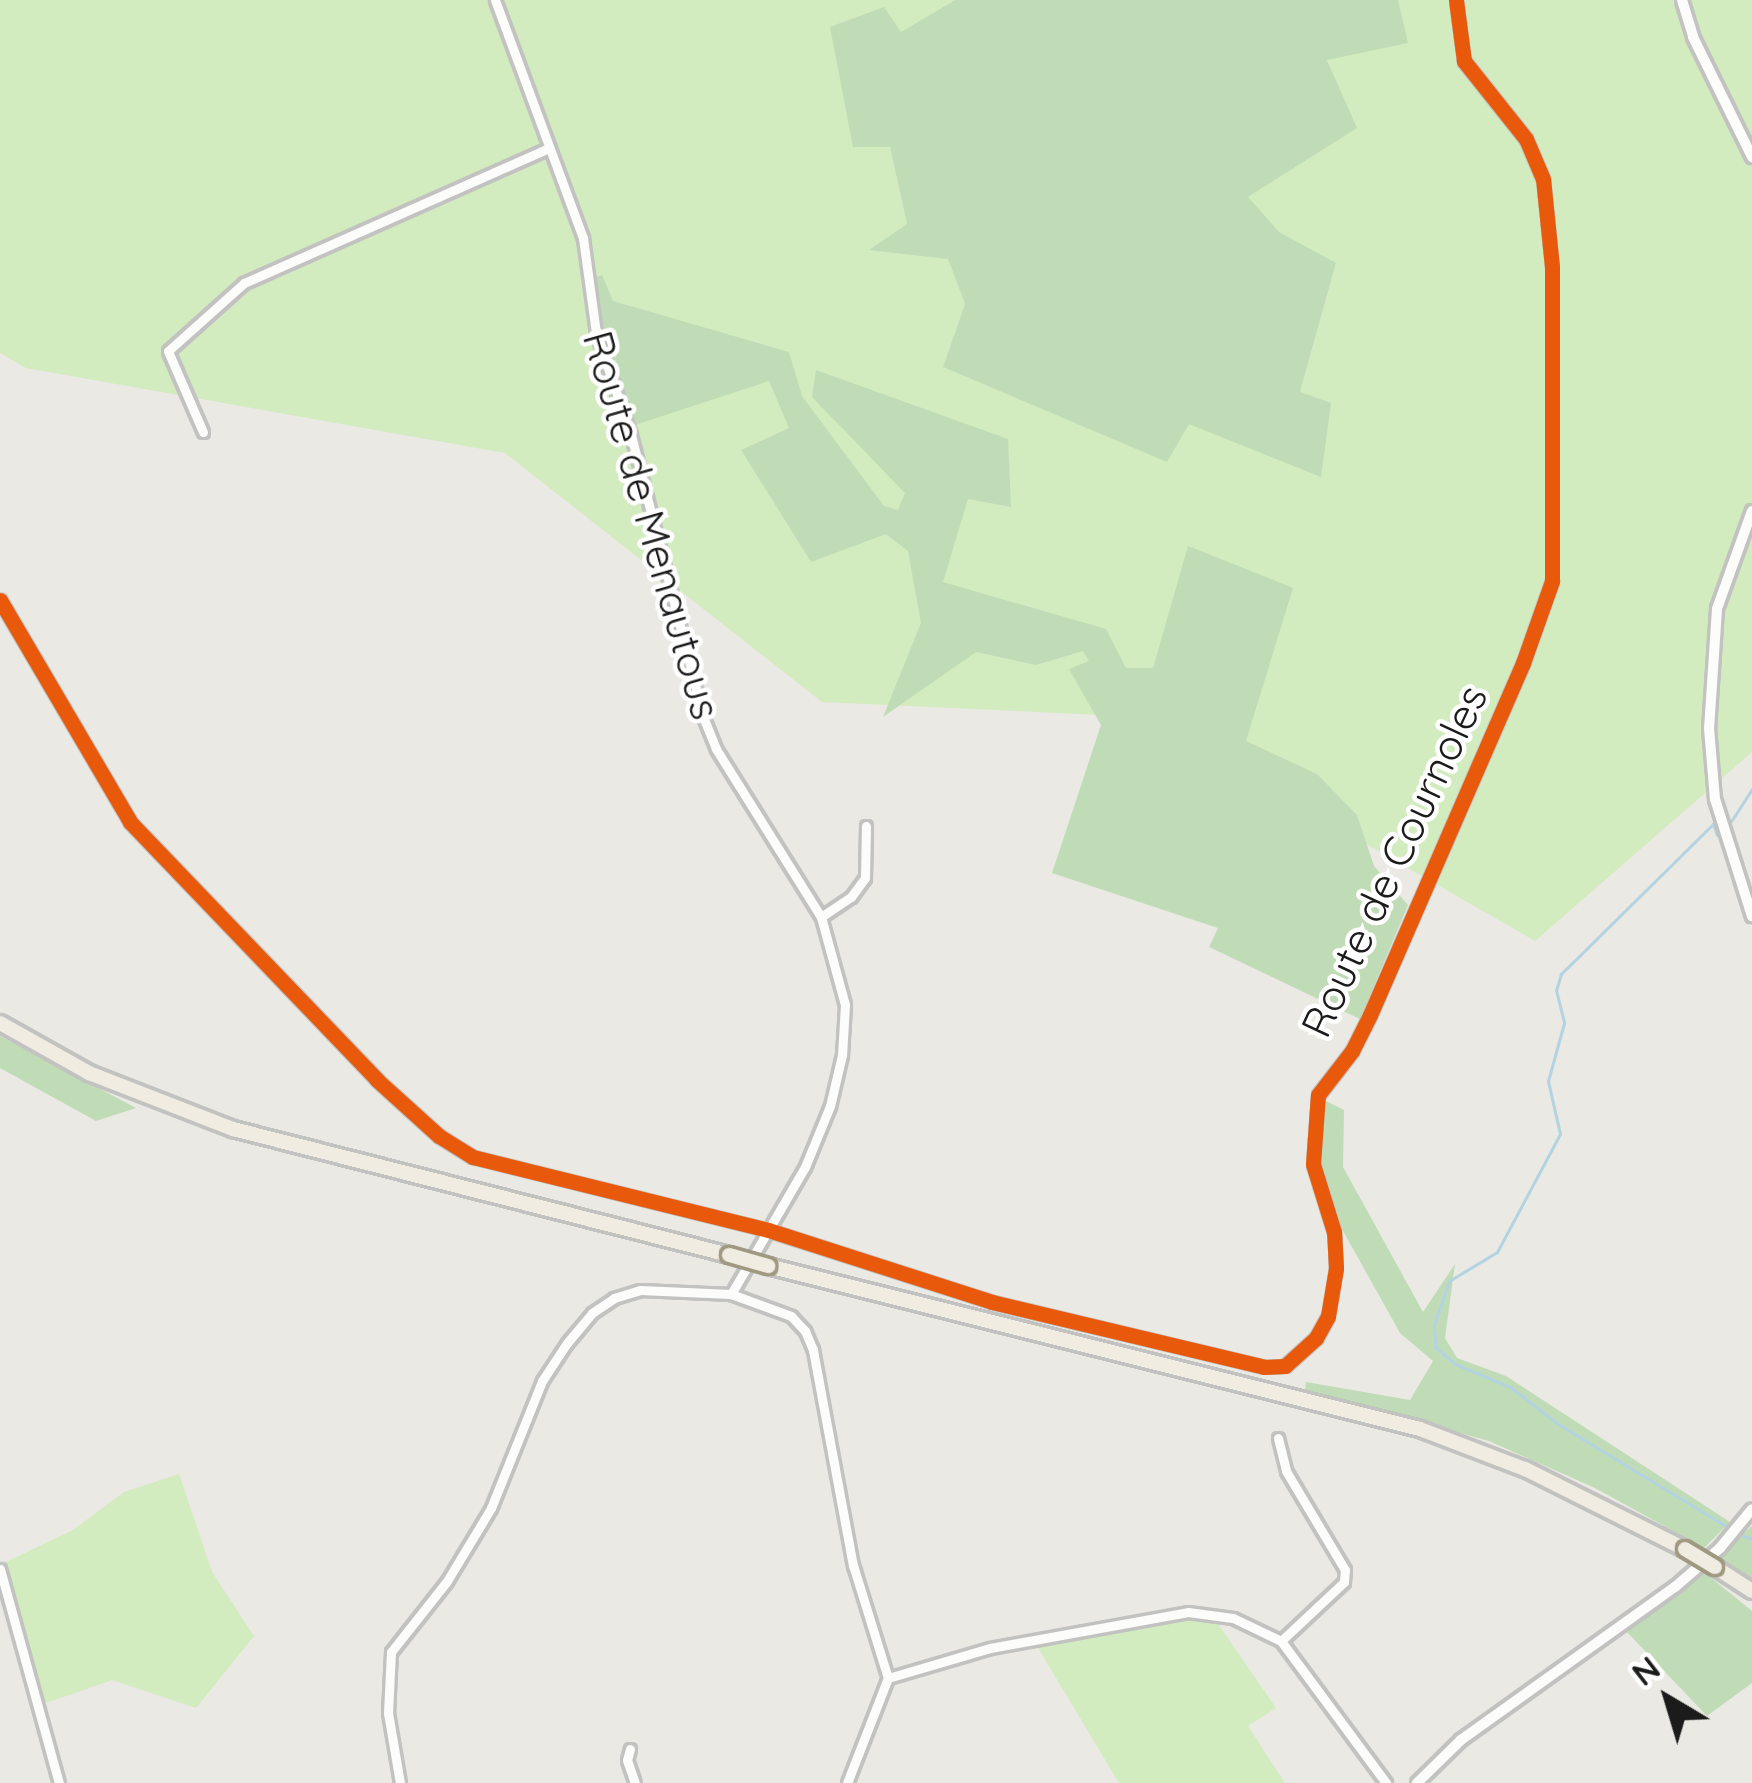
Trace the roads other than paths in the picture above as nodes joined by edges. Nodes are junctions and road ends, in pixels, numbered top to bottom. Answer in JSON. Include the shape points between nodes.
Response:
{"nodes":[{"id":1,"x":495,"y":0,"type":"edge"},
{"id":2,"x":1456,"y":0,"type":"edge"},
{"id":3,"x":1682,"y":0,"type":"edge"},
{"id":4,"x":548,"y":148,"type":"junction"},
{"id":5,"x":1752,"y":157,"type":"edge"},
{"id":6,"x":203,"y":433,"type":"dead end"},
{"id":7,"x":1752,"y":511,"type":"edge"},
{"id":8,"x":0,"y":600,"type":"edge"},
{"id":9,"x":866,"y":826,"type":"dead end"},
{"id":10,"x":1752,"y":916,"type":"edge"},
{"id":11,"x":821,"y":917,"type":"junction"},
{"id":12,"x":0,"y":1023,"type":"edge"},
{"id":13,"x":768,"y":1230,"type":"junction"},
{"id":14,"x":731,"y":1294,"type":"junction"},
{"id":15,"x":1278,"y":1438,"type":"dead end"},
{"id":16,"x":1752,"y":1509,"type":"edge"},
{"id":17,"x":0,"y":1569,"type":"edge"},
{"id":18,"x":1752,"y":1592,"type":"edge"},
{"id":19,"x":1281,"y":1641,"type":"junction"},
{"id":20,"x":888,"y":1678,"type":"junction"},
{"id":21,"x":630,"y":1749,"type":"dead end"},
{"id":22,"x":59,"y":1783,"type":"edge"},
{"id":23,"x":400,"y":1783,"type":"edge"},
{"id":24,"x":635,"y":1783,"type":"edge"},
{"id":25,"x":847,"y":1783,"type":"edge"},
{"id":26,"x":1386,"y":1783,"type":"edge"},
{"id":27,"x":1417,"y":1783,"type":"edge"}],
"edges":[{"from":1,"to":4,"type":"street","name":"Route de Menautous"},
{"from":2,"to":13,"type":"street","name":"Route de Cournoles","via":[[1464,61],[1526,139],[1543,179],[1552,267],[1552,580],[1370,1015],[1318,1095],[1313,1164],[1336,1268],[1316,1338],[1285,1366],[1264,1367],[992,1302]]},
{"from":3,"to":5,"type":"street"},
{"from":4,"to":6,"type":"street","via":[[244,283],[168,351]]},
{"from":4,"to":11,"type":"street","name":"Route de Menautous","via":[[583,238],[596,332],[704,718]]},
{"from":7,"to":10,"type":"street","via":[[1717,609],[1709,728],[1715,799]]},
{"from":8,"to":13,"type":"street","name":"Route de Cournoles","via":[[130,821],[439,1136],[472,1157]]},
{"from":9,"to":11,"type":"street","via":[[865,878]]},
{"from":11,"to":13,"type":"street","name":"Route de Menautous","via":[[845,1004],[842,1054],[805,1167]]},
{"from":12,"to":18,"type":"main road","bridge":true,"via":[[89,1073],[233,1129],[1420,1429],[1525,1469]]},
{"from":13,"to":14,"type":"street","name":"Route de Menautous"},
{"from":14,"to":20,"type":"street","via":[[791,1316],[813,1350],[854,1564]]},
{"from":14,"to":23,"type":"street","via":[[640,1290],[614,1298],[567,1343],[470,1544],[391,1652],[387,1698]]},
{"from":15,"to":19,"type":"street","via":[[1286,1471],[1345,1570],[1344,1582]]},
{"from":16,"to":27,"type":"street","via":[[1675,1587],[1461,1740]]},
{"from":17,"to":22,"type":"street"},
{"from":19,"to":20,"type":"street","via":[[1233,1618],[1188,1612],[990,1648]]},
{"from":19,"to":26,"type":"street"},
{"from":20,"to":25,"type":"street"},
{"from":21,"to":24,"type":"street"}]}
